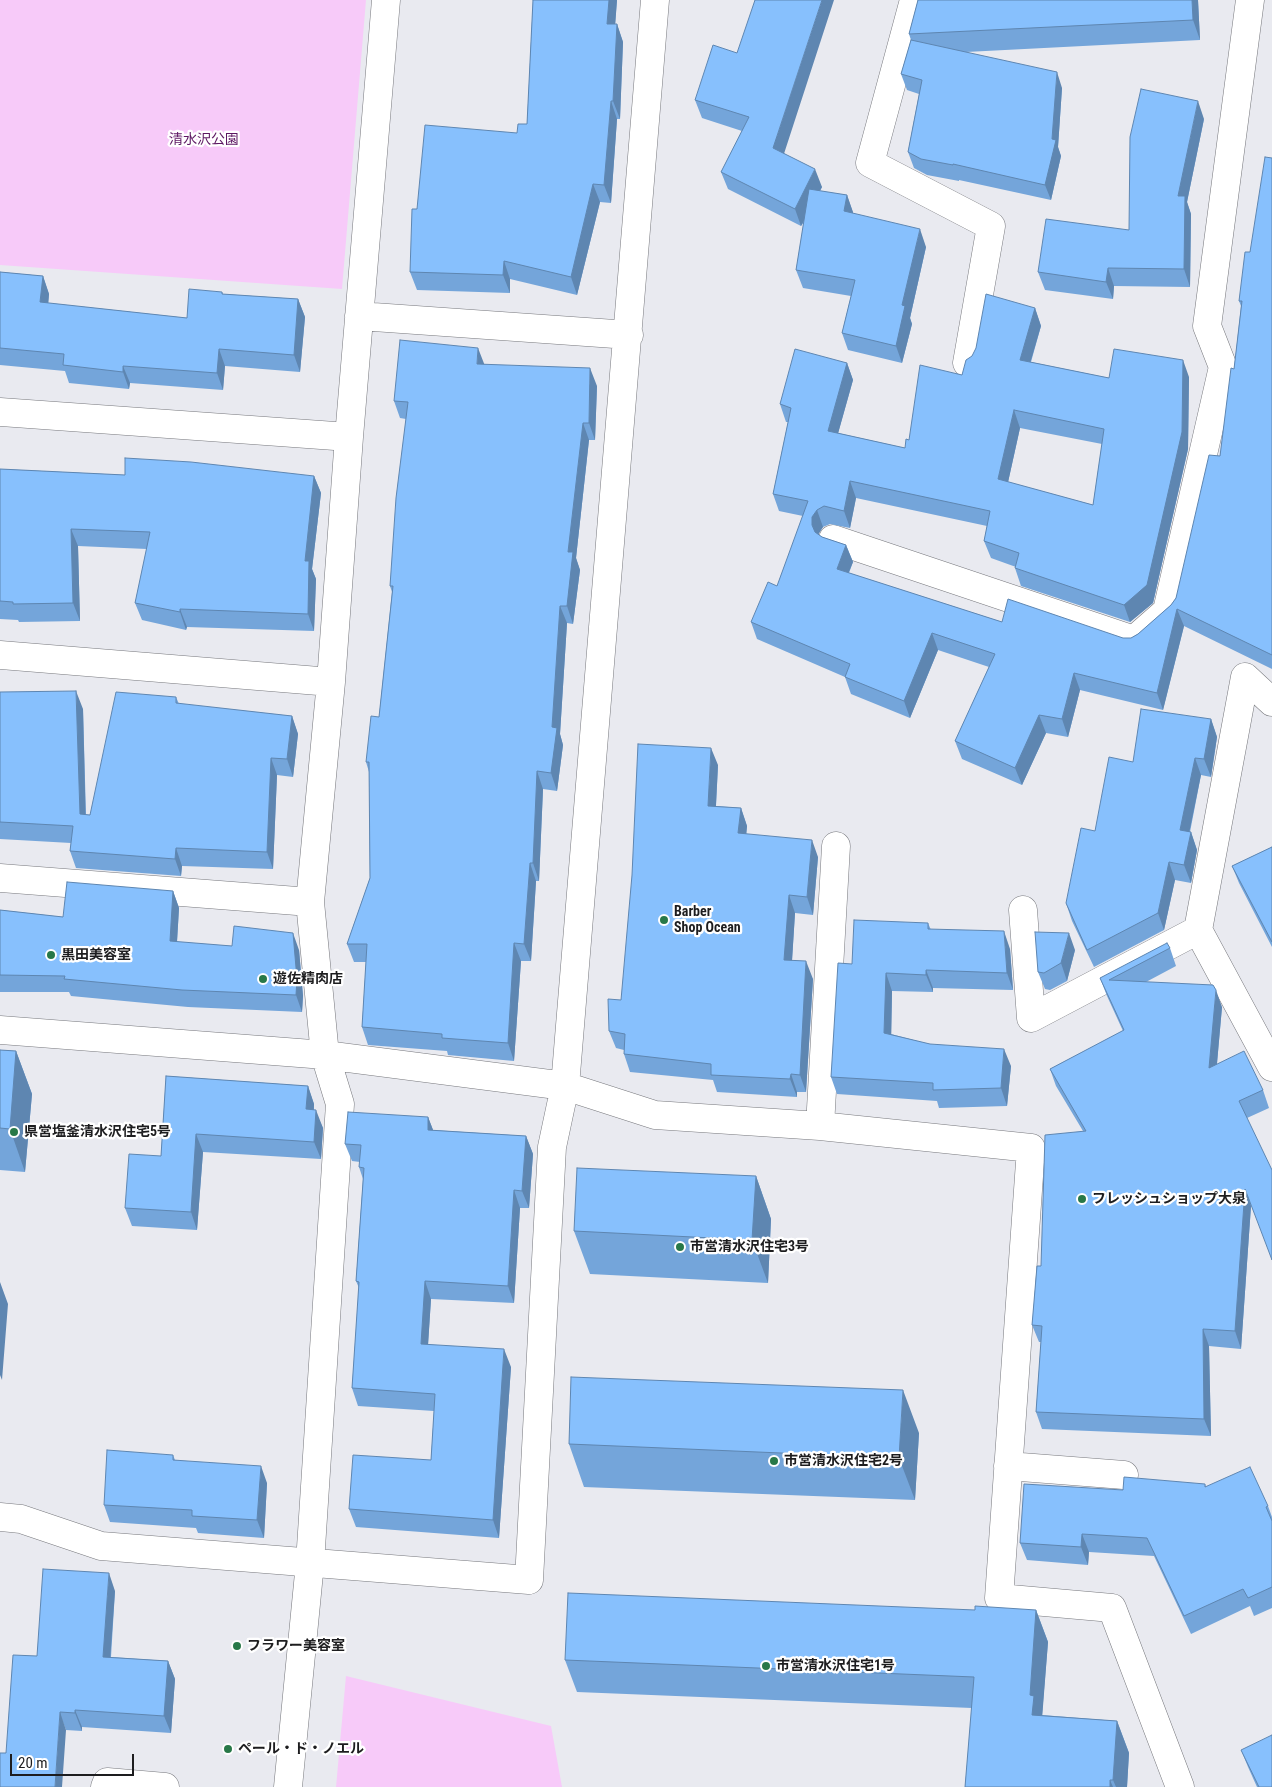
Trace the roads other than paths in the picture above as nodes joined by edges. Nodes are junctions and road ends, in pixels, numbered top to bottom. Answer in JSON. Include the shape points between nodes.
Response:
{"nodes":[{"id":1,"x":386,"y":0,"type":"edge"},
{"id":2,"x":656,"y":0,"type":"edge"},
{"id":3,"x":914,"y":0,"type":"edge"},
{"id":4,"x":1250,"y":0,"type":"edge"},
{"id":5,"x":359,"y":316,"type":"junction"},
{"id":6,"x":629,"y":335,"type":"junction"},
{"id":7,"x":967,"y":363,"type":"edge"},
{"id":8,"x":0,"y":412,"type":"edge"},
{"id":9,"x":349,"y":437,"type":"junction"},
{"id":10,"x":833,"y":539,"type":"edge"},
{"id":11,"x":0,"y":655,"type":"edge"},
{"id":12,"x":331,"y":682,"type":"junction"},
{"id":13,"x":1272,"y":702,"type":"edge"},
{"id":14,"x":836,"y":846,"type":"dead end"},
{"id":15,"x":0,"y":878,"type":"edge"},
{"id":16,"x":310,"y":902,"type":"junction"},
{"id":17,"x":1023,"y":910,"type":"dead end"},
{"id":18,"x":1198,"y":930,"type":"junction"},
{"id":19,"x":0,"y":1030,"type":"edge"},
{"id":20,"x":325,"y":1055,"type":"junction"},
{"id":21,"x":1272,"y":1068,"type":"edge"},
{"id":22,"x":565,"y":1086,"type":"junction"},
{"id":23,"x":820,"y":1126,"type":"junction"},
{"id":24,"x":1008,"y":1466,"type":"junction"},
{"id":25,"x":1124,"y":1475,"type":"edge"},
{"id":26,"x":0,"y":1517,"type":"edge"},
{"id":27,"x":310,"y":1563,"type":"junction"},
{"id":28,"x":105,"y":1787,"type":"edge"},
{"id":29,"x":165,"y":1787,"type":"edge"},
{"id":30,"x":288,"y":1787,"type":"edge"},
{"id":31,"x":1180,"y":1787,"type":"edge"}],
"edges":[{"from":1,"to":5,"type":"street"},
{"from":2,"to":6,"type":"street"},
{"from":3,"to":7,"type":"street","via":[[870,163],[991,226]]},
{"from":4,"to":10,"type":"street","via":[[1208,326],[1224,367],[1167,611],[1134,640]]},
{"from":5,"to":6,"type":"street"},
{"from":5,"to":9,"type":"street"},
{"from":6,"to":22,"type":"street"},
{"from":8,"to":9,"type":"street"},
{"from":9,"to":12,"type":"street"},
{"from":11,"to":12,"type":"street"},
{"from":12,"to":16,"type":"street"},
{"from":13,"to":18,"type":"street","via":[[1246,677]]},
{"from":14,"to":23,"type":"street"},
{"from":15,"to":16,"type":"street"},
{"from":16,"to":20,"type":"street"},
{"from":17,"to":18,"type":"street","via":[[1031,1018]]},
{"from":18,"to":21,"type":"street"},
{"from":19,"to":20,"type":"street"},
{"from":20,"to":22,"type":"street"},
{"from":20,"to":27,"type":"street","via":[[340,1104]]},
{"from":22,"to":23,"type":"street","via":[[655,1116]]},
{"from":22,"to":27,"type":"street","via":[[552,1147],[529,1580]]},
{"from":23,"to":24,"type":"street","via":[[1031,1148]]},
{"from":24,"to":25,"type":"street"},
{"from":24,"to":31,"type":"street","via":[[999,1598],[1112,1608]]},
{"from":26,"to":27,"type":"street","via":[[21,1519],[100,1546]]},
{"from":27,"to":30,"type":"street"},
{"from":28,"to":29,"type":"street","via":[[106,1782]]}]}
